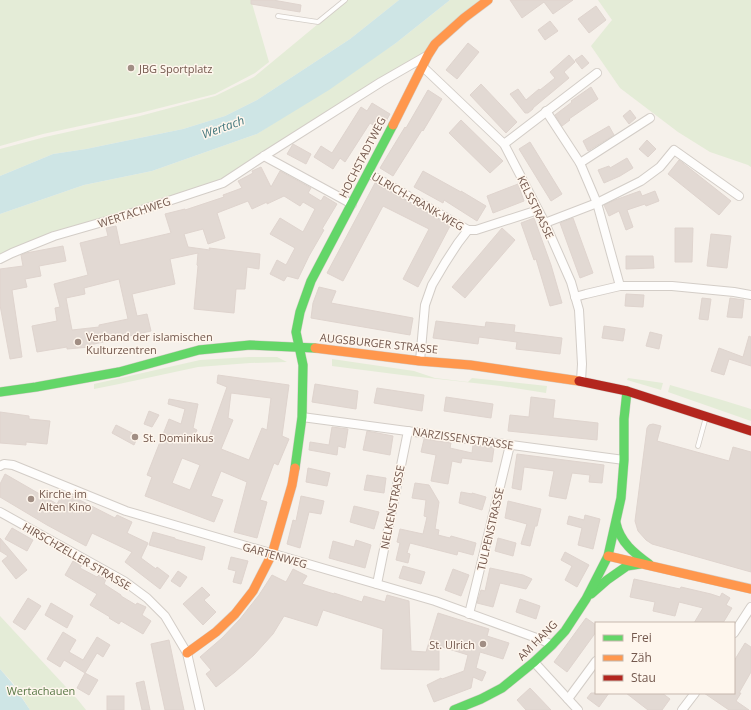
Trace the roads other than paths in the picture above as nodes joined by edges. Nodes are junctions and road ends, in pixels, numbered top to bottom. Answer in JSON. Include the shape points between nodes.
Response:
{"nodes":[{"id":1,"x":345,"y":0,"type":"edge"},
{"id":2,"x":488,"y":0,"type":"edge"},
{"id":3,"x":278,"y":16,"type":"dead end"},
{"id":4,"x":428,"y":55,"type":"junction"},
{"id":5,"x":423,"y":67,"type":"junction"},
{"id":6,"x":596,"y":73,"type":"dead end"},
{"id":7,"x":546,"y":111,"type":"junction"},
{"id":8,"x":650,"y":118,"type":"dead end"},
{"id":9,"x":504,"y":144,"type":"junction"},
{"id":10,"x":264,"y":156,"type":"junction"},
{"id":11,"x":580,"y":163,"type":"junction"},
{"id":12,"x":368,"y":173,"type":"junction"},
{"id":13,"x":739,"y":196,"type":"dead end"},
{"id":14,"x":597,"y":202,"type":"junction"},
{"id":15,"x":352,"y":204,"type":"junction"},
{"id":16,"x":538,"y":210,"type":"junction"},
{"id":17,"x":545,"y":223,"type":"junction"},
{"id":18,"x":468,"y":230,"type":"junction"},
{"id":19,"x":0,"y":259,"type":"edge"},
{"id":20,"x":620,"y":286,"type":"junction"},
{"id":21,"x":751,"y":295,"type":"edge"},
{"id":22,"x":575,"y":297,"type":"junction"},
{"id":23,"x":299,"y":347,"type":"junction"},
{"id":24,"x":420,"y":361,"type":"junction"},
{"id":25,"x":581,"y":381,"type":"junction"},
{"id":26,"x":627,"y":391,"type":"junction"},
{"id":27,"x":0,"y":392,"type":"edge"},
{"id":28,"x":302,"y":417,"type":"junction"},
{"id":29,"x":706,"y":417,"type":"junction"},
{"id":30,"x":408,"y":431,"type":"junction"},
{"id":31,"x":751,"y":431,"type":"edge"},
{"id":32,"x":510,"y":445,"type":"junction"},
{"id":33,"x":698,"y":446,"type":"dead end"},
{"id":34,"x":624,"y":460,"type":"junction"},
{"id":35,"x":0,"y":466,"type":"edge"},
{"id":36,"x":0,"y":512,"type":"edge"},
{"id":37,"x":616,"y":520,"type":"junction"},
{"id":38,"x":272,"y":554,"type":"junction"},
{"id":39,"x":608,"y":556,"type":"junction"},
{"id":40,"x":645,"y":564,"type":"junction"},
{"id":41,"x":377,"y":584,"type":"junction"},
{"id":42,"x":751,"y":589,"type":"edge"},
{"id":43,"x":586,"y":599,"type":"junction"},
{"id":44,"x":751,"y":607,"type":"edge"},
{"id":45,"x":470,"y":614,"type":"junction"},
{"id":46,"x":735,"y":631,"type":"edge"},
{"id":47,"x":552,"y":645,"type":"junction"},
{"id":48,"x":187,"y":653,"type":"junction"},
{"id":49,"x":534,"y":662,"type":"junction"},
{"id":50,"x":595,"y":663,"type":"edge"},
{"id":51,"x":694,"y":694,"type":"edge"},
{"id":52,"x":568,"y":699,"type":"junction"},
{"id":53,"x":200,"y":710,"type":"edge"},
{"id":54,"x":454,"y":710,"type":"edge"},
{"id":55,"x":578,"y":710,"type":"edge"},
{"id":56,"x":682,"y":710,"type":"edge"}],
"edges":[{"from":1,"to":3,"type":"lane","via":[[318,22]]},
{"from":2,"to":4,"type":"main road","name":"HOCHSTADTWEG","via":[[435,44]]},
{"from":4,"to":5,"type":"main road","name":"HOCHSTADTWEG"},
{"from":4,"to":10,"type":"street","name":"WERTACHWEG"},
{"from":5,"to":9,"type":"street","name":"KELSSTRASSE"},
{"from":5,"to":12,"type":"main road","name":"HOCHSTADTWEG"},
{"from":6,"to":7,"type":"street"},
{"from":7,"to":9,"type":"street"},
{"from":7,"to":11,"type":"street"},
{"from":8,"to":11,"type":"street"},
{"from":9,"to":16,"type":"street","name":"KELSSTRASSE"},
{"from":10,"to":15,"type":"street"},
{"from":10,"to":19,"type":"street","name":"WERTACHWEG","via":[[223,183],[54,236]]},
{"from":11,"to":14,"type":"street"},
{"from":12,"to":15,"type":"main road","name":"HOCHSTADTWEG"},
{"from":12,"to":18,"type":"street","name":"ULRICH-FRANK-WEG"},
{"from":13,"to":14,"type":"street","via":[[674,150],[660,167],[641,181]]},
{"from":14,"to":17,"type":"street"},
{"from":14,"to":20,"type":"street"},
{"from":15,"to":23,"type":"main road","name":"HOCHSTADTWEG","via":[[310,281],[296,332]]},
{"from":16,"to":17,"type":"street","name":"KELSSTRASSE"},
{"from":16,"to":18,"type":"street","name":"ULRICH-FRANK-WEG","via":[[476,230]]},
{"from":17,"to":22,"type":"street","name":"KELSSTRASSE"},
{"from":18,"to":24,"type":"street","via":[[432,285],[425,305]]},
{"from":20,"to":21,"type":"street","via":[[672,286]]},
{"from":20,"to":22,"type":"street"},
{"from":22,"to":25,"type":"street","name":"KELSSTRASSE","via":[[579,310]]},
{"from":23,"to":24,"type":"main road","name":"AUGSBURGER STRASSE"},
{"from":23,"to":27,"type":"main road","name":"AUGSBURGER STRASSE","via":[[250,345],[199,350],[119,372]]},
{"from":23,"to":28,"type":"main road","name":"HOCHSTADTWEG","via":[[303,365]]},
{"from":24,"to":25,"type":"main road","name":"AUGSBURGER STRASSE","via":[[470,365]]},
{"from":25,"to":26,"type":"main road","name":"AUGSBURGER STRASSE"},
{"from":26,"to":29,"type":"main road","name":"AUGSBURGER STRASSE"},
{"from":26,"to":34,"type":"main road","name":"AM HANG"},
{"from":28,"to":30,"type":"street","name":"NARZISSENSTRASSE"},
{"from":28,"to":38,"type":"main road","name":"HOCHSTADTWEG","via":[[292,485]]},
{"from":29,"to":31,"type":"main road","name":"AUGSBURGER STRASSE"},
{"from":29,"to":33,"type":"lane"},
{"from":30,"to":32,"type":"street","name":"NARZISSENSTRASSE"},
{"from":30,"to":41,"type":"street","name":"NELKENSTRASSE"},
{"from":32,"to":34,"type":"street","name":"NARZISSENSTRASSE"},
{"from":32,"to":45,"type":"street","name":"TULPENSTRASSE"},
{"from":34,"to":37,"type":"main road","name":"AM HANG","via":[[621,498]]},
{"from":35,"to":38,"type":"street","name":"GARTENWEG","via":[[13,465],[126,511]]},
{"from":36,"to":48,"type":"street","name":"HIRSCHZELLER STRASSE","via":[[124,581],[148,598],[165,616]]},
{"from":37,"to":39,"type":"main road","name":"AM HANG"},
{"from":37,"to":40,"type":"main road","via":[[621,539]]},
{"from":38,"to":41,"type":"street","name":"GARTENWEG"},
{"from":38,"to":48,"type":"main road","name":"HOCHSTADTWEG","via":[[253,591],[234,614],[216,632]]},
{"from":39,"to":40,"type":"main road"},
{"from":39,"to":43,"type":"main road","name":"AM HANG"},
{"from":40,"to":42,"type":"main road"},
{"from":40,"to":43,"type":"main road","via":[[627,566]]},
{"from":41,"to":45,"type":"street","name":"GARTENWEG"},
{"from":43,"to":47,"type":"main road","name":"AM HANG","via":[[565,631]]},
{"from":44,"to":46,"type":"street"},
{"from":45,"to":47,"type":"street","name":"GARTENWEG"},
{"from":47,"to":49,"type":"main road","name":"AM HANG"},
{"from":48,"to":53,"type":"street","name":"HIRSCHZELLER STRASSE"},
{"from":49,"to":52,"type":"street"},
{"from":49,"to":54,"type":"main road","name":"AM HANG","via":[[502,688],[482,700]]},
{"from":50,"to":52,"type":"street"},
{"from":51,"to":56,"type":"street"},
{"from":52,"to":55,"type":"street"}]}
